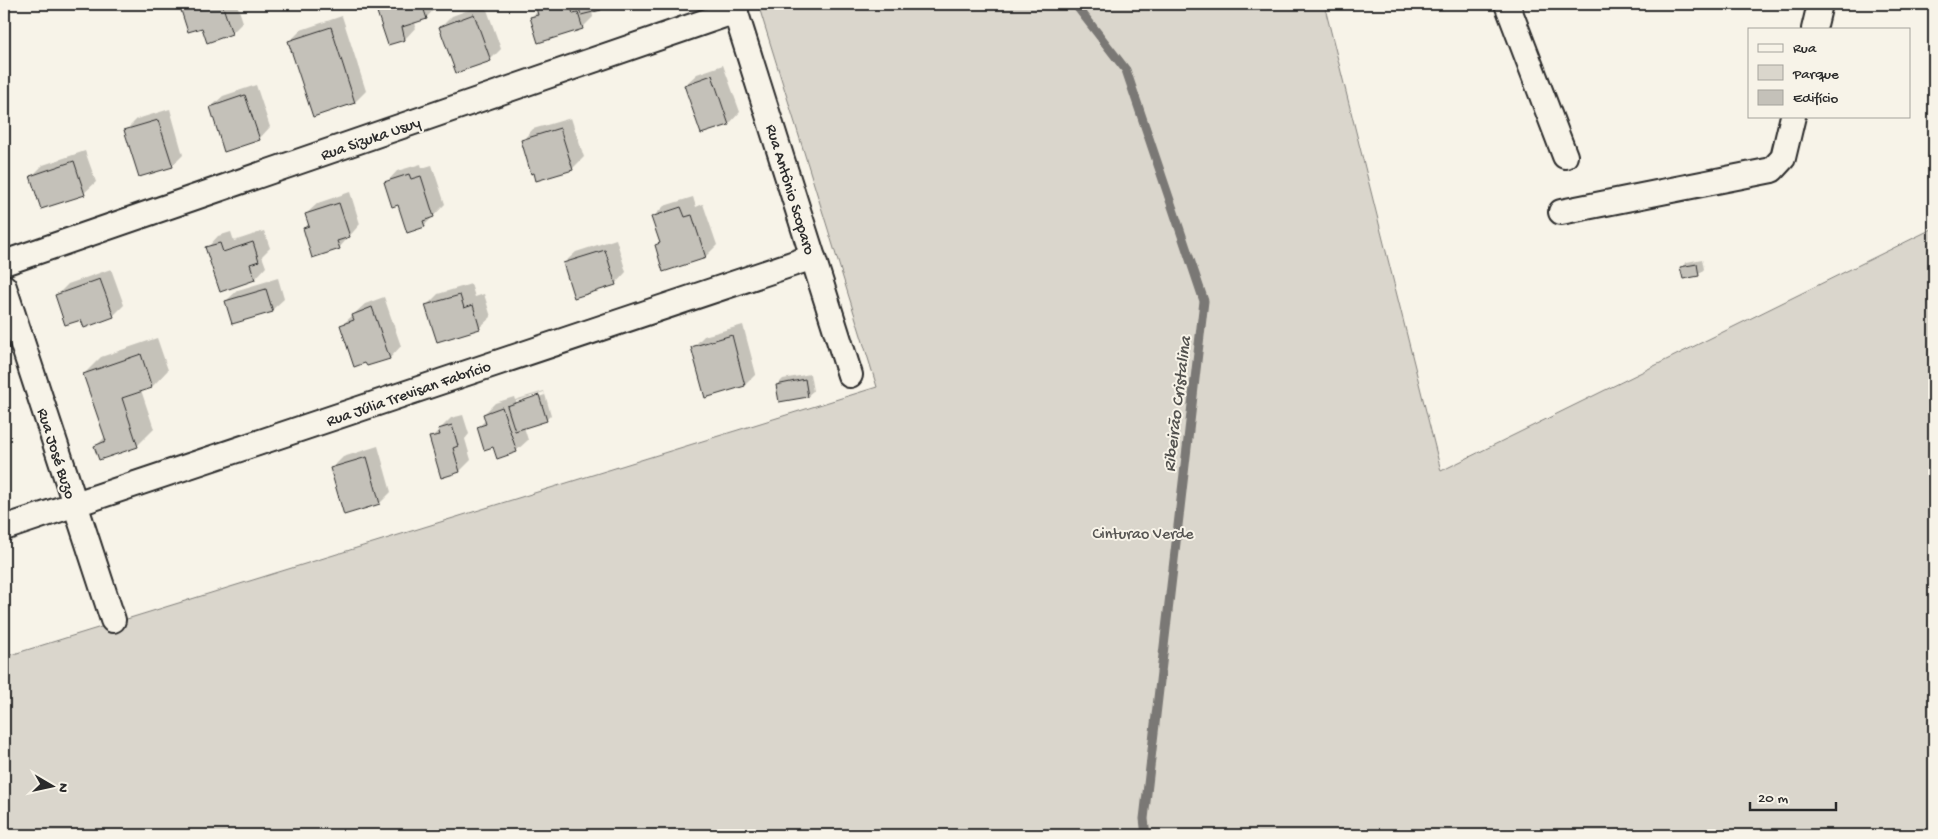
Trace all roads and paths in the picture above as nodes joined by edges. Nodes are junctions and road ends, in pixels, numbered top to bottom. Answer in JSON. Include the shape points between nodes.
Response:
{"nodes":[{"id":1,"x":1507,"y":4,"type":"edge"},
{"id":2,"x":1820,"y":4,"type":"edge"},
{"id":3,"x":735,"y":7,"type":"edge"},
{"id":4,"x":1814,"y":28,"type":"edge"},
{"id":5,"x":1793,"y":118,"type":"edge"},
{"id":6,"x":1565,"y":156,"type":"dead end"},
{"id":7,"x":1561,"y":212,"type":"dead end"},
{"id":8,"x":813,"y":257,"type":"junction"},
{"id":9,"x":4,"y":263,"type":"edge"},
{"id":10,"x":4,"y":287,"type":"edge"},
{"id":11,"x":850,"y":375,"type":"dead end"},
{"id":12,"x":75,"y":504,"type":"junction"},
{"id":13,"x":4,"y":528,"type":"edge"},
{"id":14,"x":113,"y":620,"type":"dead end"}],
"edges":[{"from":1,"to":6,"type":"street"},
{"from":2,"to":4,"type":"street"},
{"from":3,"to":8,"type":"street","name":"Rua Antônio Scoparo"},
{"from":3,"to":9,"type":"street","name":"Rua Sizuka Usuy"},
{"from":5,"to":7,"type":"street","via":[[1783,158],[1772,170]]},
{"from":8,"to":11,"type":"street","name":"Rua Antônio Scoparo"},
{"from":8,"to":12,"type":"street","name":"Rua Júlia Trevisan Fabrício"},
{"from":10,"to":12,"type":"street","name":"Rua José Buzo"},
{"from":12,"to":13,"type":"street","name":"Rua Júlia Trevisan Fabrício"},
{"from":12,"to":14,"type":"street","name":"Rua José Buzo"}]}
